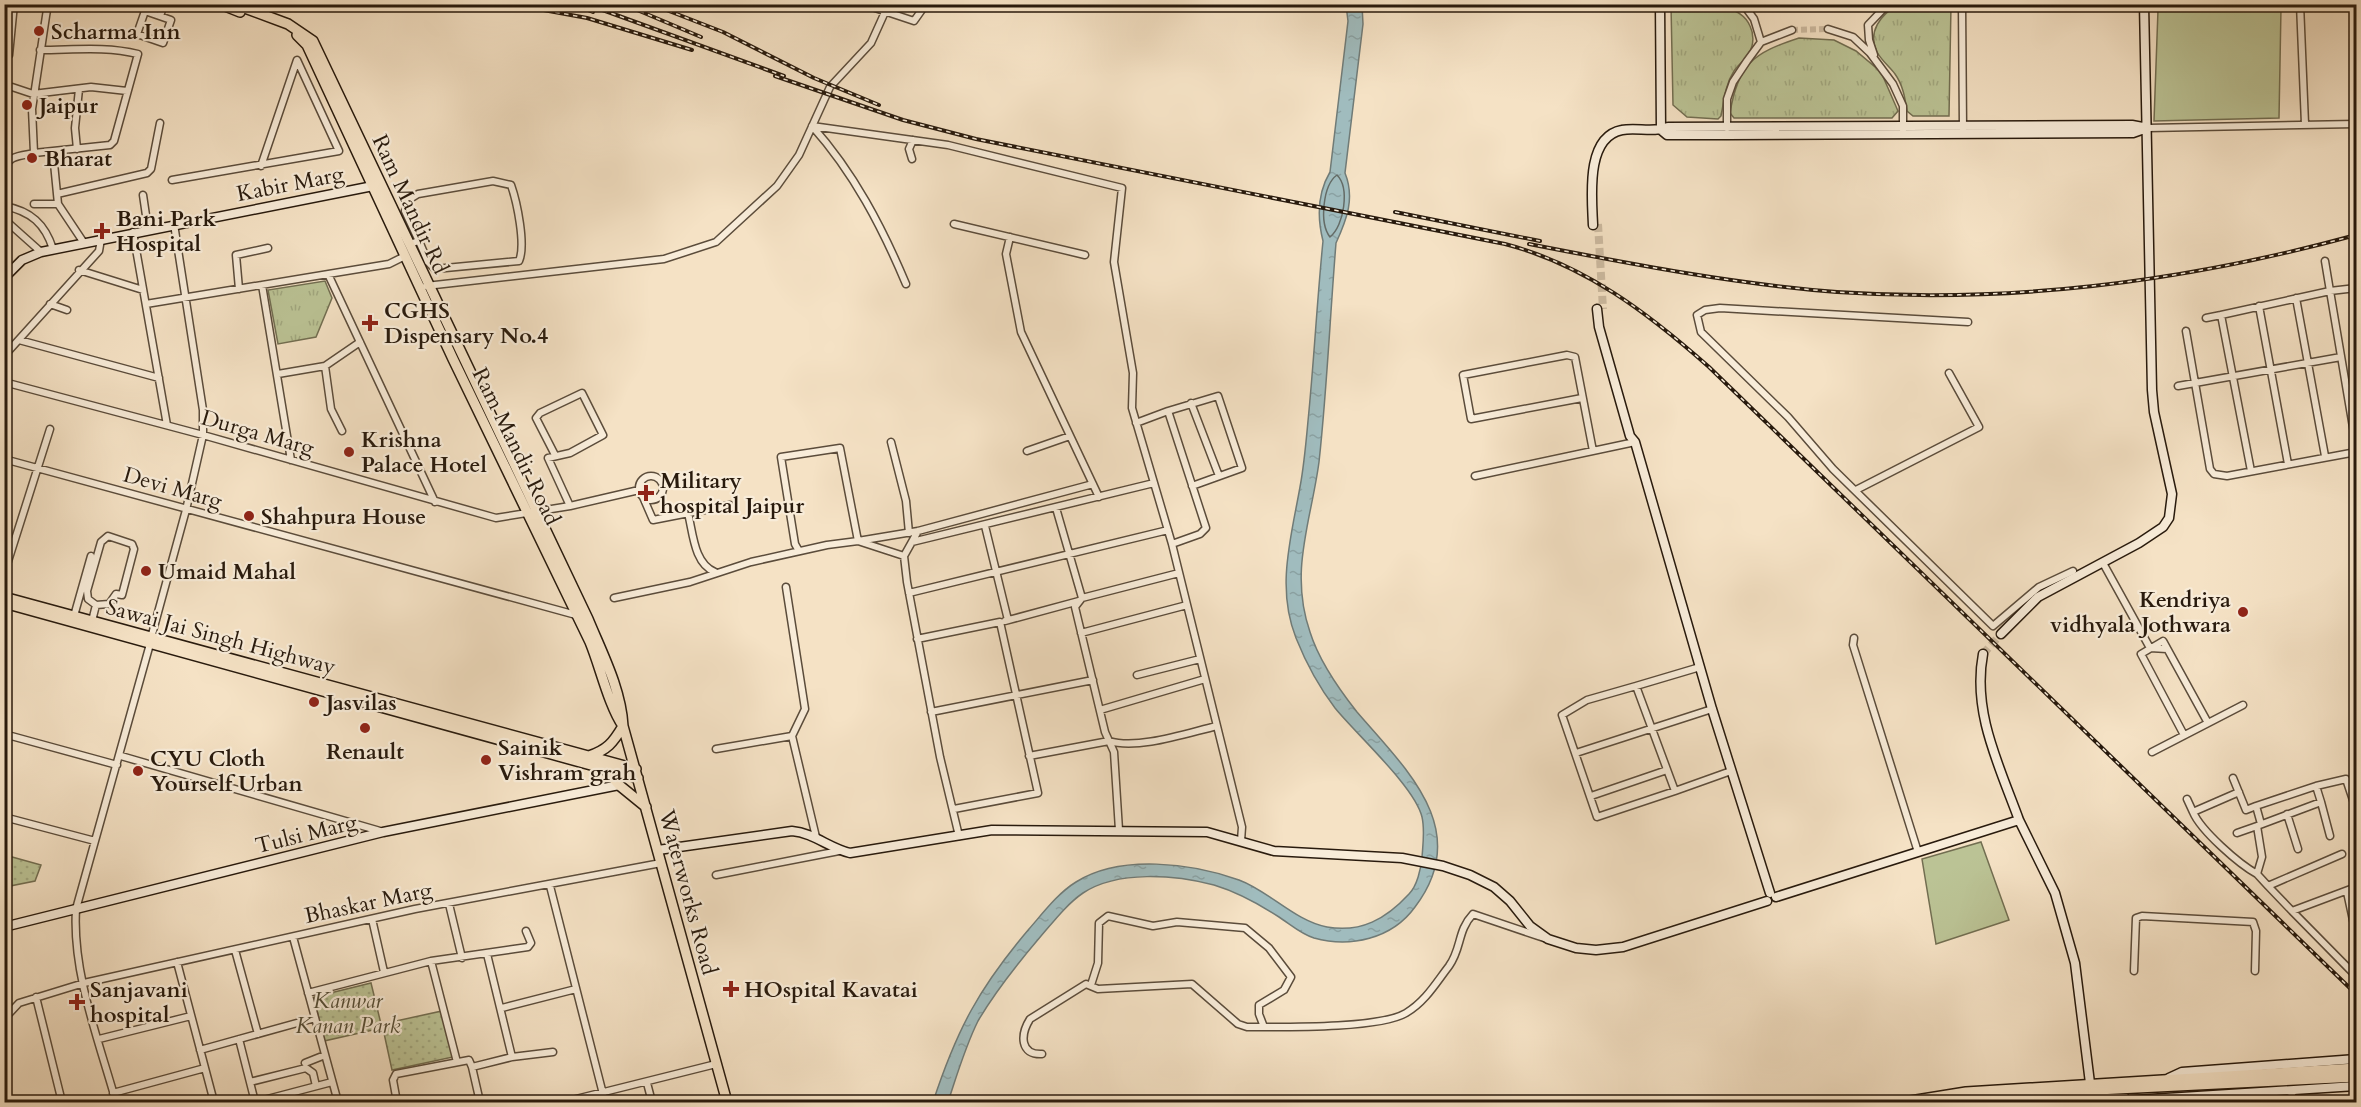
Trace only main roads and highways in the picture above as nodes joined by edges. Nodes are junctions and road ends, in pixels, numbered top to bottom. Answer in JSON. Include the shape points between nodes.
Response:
{"nodes":[{"id":1,"x":220,"y":4,"type":"edge"},
{"id":2,"x":234,"y":4,"type":"edge"},
{"id":3,"x":350,"y":131,"type":"junction"},
{"id":4,"x":376,"y":185,"type":"junction"},
{"id":5,"x":424,"y":286,"type":"junction"},
{"id":6,"x":4,"y":597,"type":"edge"},
{"id":7,"x":4,"y":603,"type":"edge"},
{"id":8,"x":151,"y":641,"type":"junction"},
{"id":9,"x":266,"y":673,"type":"junction"},
{"id":10,"x":623,"y":726,"type":"junction"},
{"id":11,"x":589,"y":756,"type":"junction"},
{"id":12,"x":605,"y":769,"type":"junction"},
{"id":13,"x":637,"y":774,"type":"junction"},
{"id":14,"x":646,"y":807,"type":"junction"},
{"id":15,"x":2356,"y":1068,"type":"edge"},
{"id":16,"x":2356,"y":1077,"type":"edge"},
{"id":17,"x":2157,"y":1089,"type":"junction"},
{"id":18,"x":727,"y":1102,"type":"edge"},
{"id":19,"x":1904,"y":1102,"type":"edge"},
{"id":20,"x":1937,"y":1102,"type":"edge"},
{"id":21,"x":2039,"y":1102,"type":"edge"}],
"edges":[{"from":1,"to":3,"type":"main road","via":[[296,34],[307,45]]},
{"from":2,"to":3,"type":"main road","name":"Ram Mandir Rd","via":[[288,24],[313,41]]},
{"from":3,"to":4,"type":"main road","name":"Ram Mandir Rd"},
{"from":4,"to":5,"type":"main road","name":"Ram Mandir Rd","via":[[409,244]]},
{"from":4,"to":5,"type":"main road","via":[[405,256]]},
{"from":5,"to":10,"type":"main road","name":"Ram Mandir Rd","via":[[605,670]]},
{"from":6,"to":8,"type":"main road","name":"Sawai Jai Singh Highway"},
{"from":7,"to":8,"type":"main road"},
{"from":8,"to":9,"type":"main road"},
{"from":9,"to":11,"type":"main road","name":"Sawai Jai Singh Highway"},
{"from":9,"to":12,"type":"main road"},
{"from":10,"to":11,"type":"main road","via":[[604,751]]},
{"from":10,"to":13,"type":"main road","name":"Waterworks Road"},
{"from":11,"to":13,"type":"main road","name":"Sawai Jai Singh Highway"},
{"from":12,"to":13,"type":"main road"},
{"from":12,"to":14,"type":"main road"},
{"from":13,"to":14,"type":"main road","name":"Waterworks Road"},
{"from":14,"to":18,"type":"main road","name":"Waterworks Road"},
{"from":15,"to":19,"type":"main road","via":[[1966,1092]]},
{"from":16,"to":17,"type":"main road"},
{"from":17,"to":20,"type":"main road"},
{"from":17,"to":21,"type":"main road","via":[[2139,1095]]}]}
